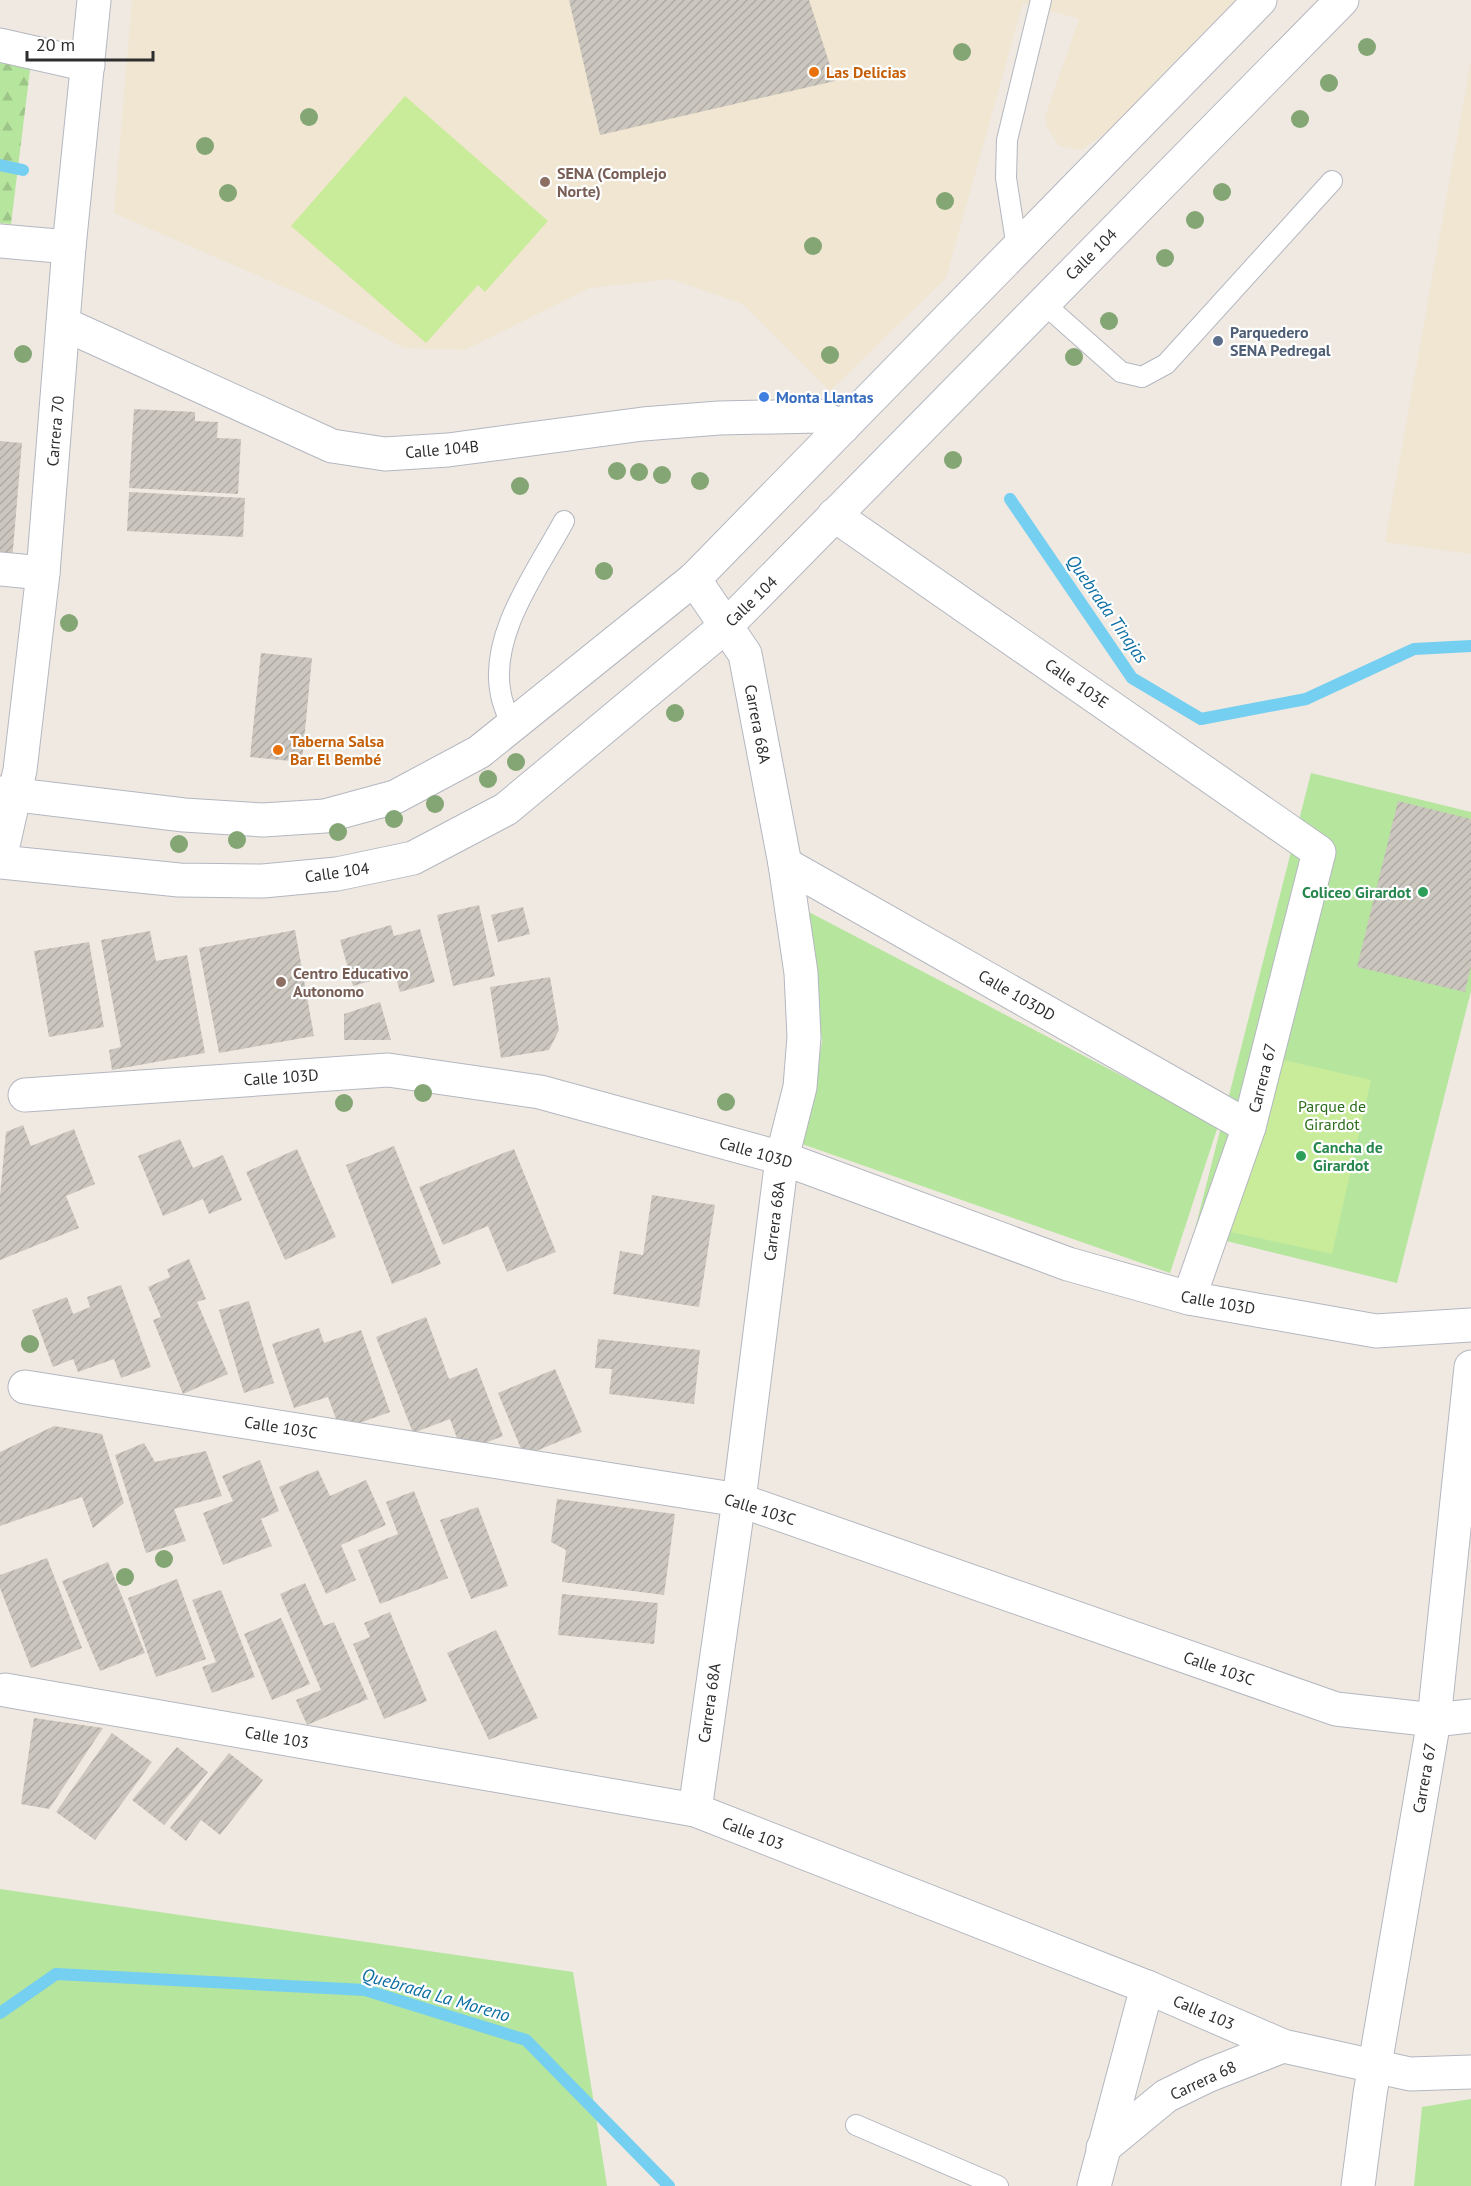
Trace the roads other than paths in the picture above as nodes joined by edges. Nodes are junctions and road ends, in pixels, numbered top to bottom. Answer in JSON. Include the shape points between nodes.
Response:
{"nodes":[{"id":1,"x":94,"y":0,"type":"edge"},
{"id":2,"x":1041,"y":0,"type":"edge"},
{"id":3,"x":1260,"y":0,"type":"edge"},
{"id":4,"x":1342,"y":0,"type":"edge"},
{"id":5,"x":0,"y":45,"type":"edge"},
{"id":6,"x":88,"y":64,"type":"junction"},
{"id":7,"x":1332,"y":181,"type":"dead end"},
{"id":8,"x":0,"y":241,"type":"edge"},
{"id":9,"x":69,"y":247,"type":"junction"},
{"id":10,"x":1017,"y":248,"type":"junction"},
{"id":11,"x":1042,"y":302,"type":"junction"},
{"id":12,"x":64,"y":324,"type":"junction"},
{"id":13,"x":843,"y":427,"type":"junction"},
{"id":14,"x":834,"y":515,"type":"junction"},
{"id":15,"x":564,"y":521,"type":"dead end"},
{"id":16,"x":0,"y":569,"type":"edge"},
{"id":17,"x":42,"y":573,"type":"junction"},
{"id":18,"x":694,"y":579,"type":"junction"},
{"id":19,"x":728,"y":625,"type":"junction"},
{"id":20,"x":512,"y":726,"type":"junction"},
{"id":21,"x":7,"y":794,"type":"edge"},
{"id":22,"x":1319,"y":852,"type":"joint"},
{"id":23,"x":0,"y":861,"type":"edge"},
{"id":24,"x":785,"y":864,"type":"junction"},
{"id":25,"x":25,"y":1095,"type":"dead end"},
{"id":26,"x":1249,"y":1127,"type":"junction"},
{"id":27,"x":782,"y":1158,"type":"junction"},
{"id":28,"x":1189,"y":1298,"type":"junction"},
{"id":29,"x":1471,"y":1325,"type":"edge"},
{"id":30,"x":1471,"y":1367,"type":"edge"},
{"id":31,"x":25,"y":1387,"type":"dead end"},
{"id":32,"x":739,"y":1500,"type":"junction"},
{"id":33,"x":5,"y":1690,"type":"dead end"},
{"id":34,"x":1471,"y":1716,"type":"edge"},
{"id":35,"x":1434,"y":1720,"type":"junction"},
{"id":36,"x":695,"y":1810,"type":"junction"},
{"id":37,"x":1147,"y":1987,"type":"junction"},
{"id":38,"x":1283,"y":2046,"type":"junction"},
{"id":39,"x":1375,"y":2068,"type":"junction"},
{"id":40,"x":1471,"y":2072,"type":"edge"},
{"id":41,"x":856,"y":2125,"type":"dead end"},
{"id":42,"x":1103,"y":2148,"type":"junction"},
{"id":43,"x":998,"y":2186,"type":"edge"},
{"id":44,"x":1094,"y":2186,"type":"edge"},
{"id":45,"x":1358,"y":2186,"type":"edge"}],
"edges":[{"from":1,"to":6,"type":"street","name":"Carrera 70"},
{"from":2,"to":10,"type":"lane","via":[[1007,141],[1006,178]]},
{"from":3,"to":10,"type":"street"},
{"from":4,"to":11,"type":"street","name":"Calle 104"},
{"from":5,"to":6,"type":"street"},
{"from":6,"to":9,"type":"street","name":"Carrera 70"},
{"from":7,"to":11,"type":"lane","via":[[1166,364],[1142,377],[1120,372]]},
{"from":8,"to":9,"type":"street"},
{"from":9,"to":12,"type":"street","name":"Carrera 70"},
{"from":10,"to":13,"type":"street"},
{"from":11,"to":14,"type":"street","name":"Calle 104"},
{"from":12,"to":13,"type":"street","name":"Calle 104B","via":[[332,446],[385,454],[719,418],[819,416]]},
{"from":12,"to":17,"type":"street","name":"Carrera 70"},
{"from":13,"to":18,"type":"street"},
{"from":14,"to":19,"type":"street","name":"Calle 104"},
{"from":14,"to":22,"type":"street","name":"Calle 103E"},
{"from":15,"to":20,"type":"lane","via":[[510,621],[500,654],[501,696]]},
{"from":16,"to":17,"type":"street"},
{"from":17,"to":21,"type":"street","name":"Carrera 70","via":[[20,770]]},
{"from":18,"to":19,"type":"street","name":"Carrera 68A"},
{"from":18,"to":20,"type":"street"},
{"from":19,"to":23,"type":"street","name":"Calle 104","via":[[506,809],[413,858],[337,874],[263,880],[179,880]]},
{"from":19,"to":24,"type":"street","name":"Carrera 68A","via":[[745,654]]},
{"from":20,"to":21,"type":"street","via":[[479,752],[395,797],[325,816],[263,820],[184,816]]},
{"from":21,"to":23,"type":"street","name":"Carrera 70"},
{"from":22,"to":26,"type":"street","name":"Carrera 67"},
{"from":24,"to":26,"type":"street","name":"Calle 103DD"},
{"from":24,"to":27,"type":"street","name":"Carrera 68A","via":[[801,973],[804,1037],[800,1087]]},
{"from":25,"to":27,"type":"street","name":"Calle 103D","via":[[388,1070],[540,1092]]},
{"from":26,"to":28,"type":"street","name":"Carrera 67"},
{"from":27,"to":28,"type":"street","name":"Calle 103D","via":[[1068,1264]]},
{"from":27,"to":32,"type":"street","name":"Carrera 68A"},
{"from":28,"to":29,"type":"street","name":"Calle 103D","via":[[1376,1331]]},
{"from":30,"to":35,"type":"street","name":"Carrera 67"},
{"from":31,"to":32,"type":"street","name":"Calle 103C"},
{"from":32,"to":35,"type":"street","name":"Calle 103C","via":[[1336,1709]]},
{"from":32,"to":36,"type":"street","name":"Carrera 68A"},
{"from":33,"to":36,"type":"street","name":"Calle 103"},
{"from":34,"to":35,"type":"street","name":"Calle 103C"},
{"from":35,"to":39,"type":"street","name":"Carrera 67"},
{"from":36,"to":37,"type":"street","name":"Calle 103"},
{"from":37,"to":38,"type":"street","name":"Calle 103"},
{"from":37,"to":42,"type":"street"},
{"from":38,"to":39,"type":"street","name":"Calle 103"},
{"from":38,"to":42,"type":"street","name":"Carrera 68","via":[[1166,2097]]},
{"from":39,"to":40,"type":"street","name":"Calle 103","via":[[1410,2074]]},
{"from":39,"to":45,"type":"street","name":"Carrera 67"},
{"from":41,"to":43,"type":"lane"},
{"from":42,"to":44,"type":"street"}]}
